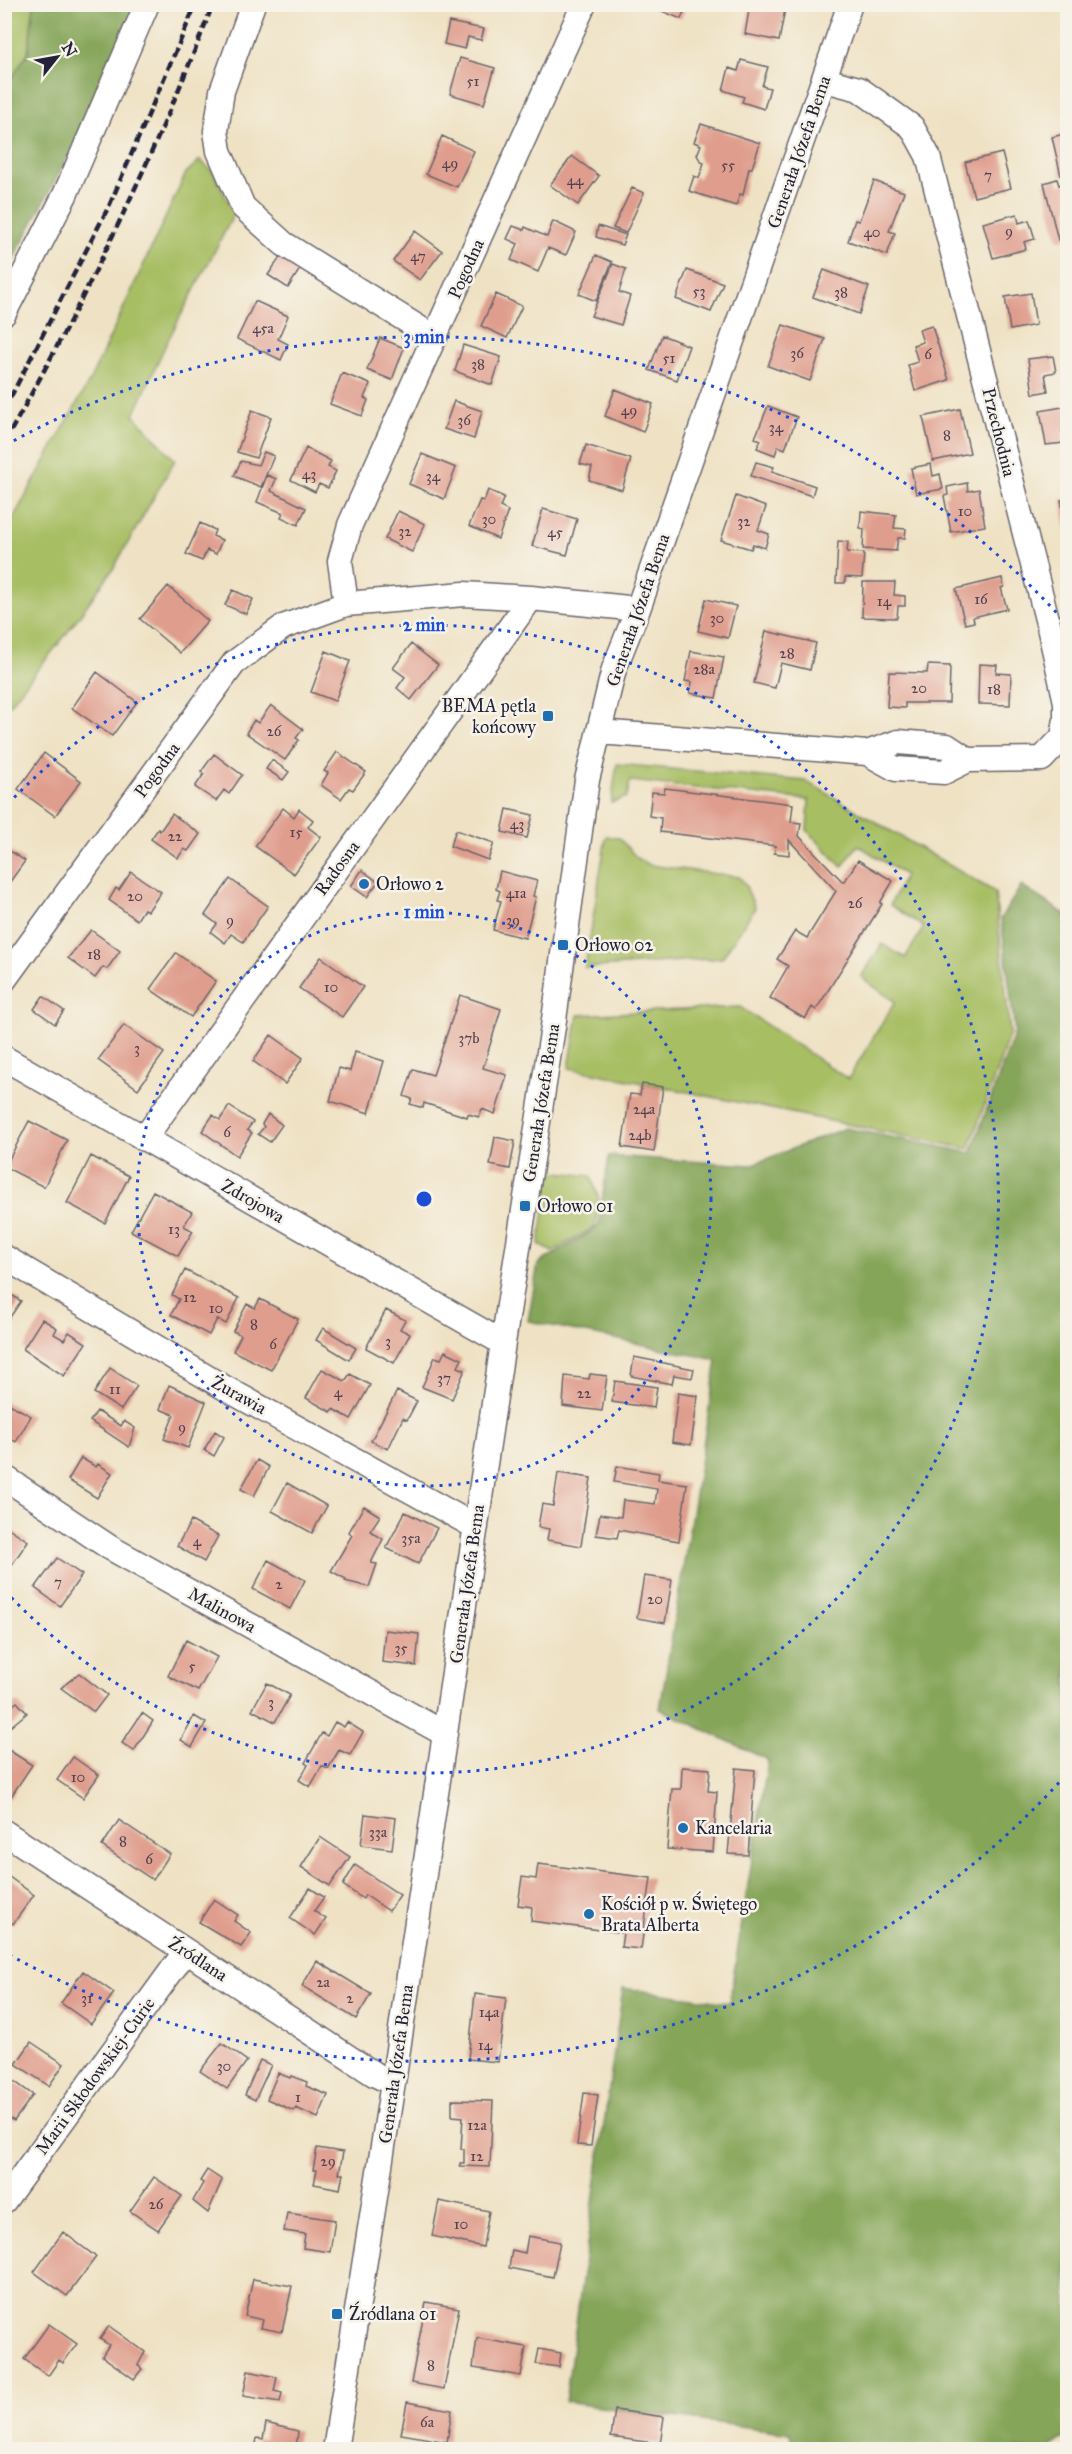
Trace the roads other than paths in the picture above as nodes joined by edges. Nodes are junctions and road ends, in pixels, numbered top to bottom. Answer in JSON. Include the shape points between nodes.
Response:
{"nodes":[{"id":1,"x":147,"y":4,"type":"edge"},
{"id":2,"x":253,"y":4,"type":"edge"},
{"id":3,"x":584,"y":4,"type":"edge"},
{"id":4,"x":850,"y":4,"type":"edge"},
{"id":5,"x":825,"y":80,"type":"junction"},
{"id":6,"x":4,"y":313,"type":"edge"},
{"id":7,"x":435,"y":338,"type":"junction"},
{"id":8,"x":531,"y":598,"type":"junction"},
{"id":9,"x":346,"y":604,"type":"junction"},
{"id":10,"x":638,"y":609,"type":"junction"},
{"id":11,"x":599,"y":732,"type":"junction"},
{"id":12,"x":4,"y":980,"type":"edge"},
{"id":13,"x":4,"y":1058,"type":"edge"},
{"id":14,"x":144,"y":1139,"type":"junction"},
{"id":15,"x":4,"y":1257,"type":"edge"},
{"id":16,"x":502,"y":1343,"type":"junction"},
{"id":17,"x":4,"y":1477,"type":"edge"},
{"id":18,"x":476,"y":1527,"type":"junction"},
{"id":19,"x":445,"y":1734,"type":"junction"},
{"id":20,"x":4,"y":1832,"type":"edge"},
{"id":21,"x":186,"y":1952,"type":"junction"},
{"id":22,"x":393,"y":2083,"type":"junction"},
{"id":23,"x":4,"y":2201,"type":"edge"},
{"id":24,"x":335,"y":2450,"type":"edge"}],
"edges":[{"from":1,"to":6,"type":"street","via":[[65,195]]},
{"from":2,"to":7,"type":"street","via":[[222,91],[216,131],[219,151],[243,207],[284,244]]},
{"from":3,"to":7,"type":"street","name":"Pogodna"},
{"from":4,"to":5,"type":"street","name":"Generała Józefa Bema"},
{"from":5,"to":10,"type":"street","name":"Generała Józefa Bema"},
{"from":5,"to":11,"type":"street","name":"Przechodnia","via":[[859,89],[912,127],[928,156],[1050,631],[1066,702],[1063,737],[1042,759],[1034,761],[968,760],[947,746],[898,742],[867,753]]},
{"from":7,"to":9,"type":"street","name":"Pogodna","via":[[350,525],[340,561]]},
{"from":8,"to":9,"type":"street","name":"Pogodna","via":[[464,594]]},
{"from":8,"to":10,"type":"street","name":"Pogodna"},
{"from":8,"to":14,"type":"street","name":"Radosna"},
{"from":9,"to":12,"type":"street","name":"Pogodna","via":[[283,627],[234,663]]},
{"from":10,"to":11,"type":"street","name":"Generała Józefa Bema","via":[[614,669]]},
{"from":11,"to":16,"type":"street","name":"Generała Józefa Bema","via":[[587,780],[553,1027]]},
{"from":13,"to":14,"type":"street","name":"Zdrojowa"},
{"from":14,"to":16,"type":"street","name":"Zdrojowa"},
{"from":15,"to":18,"type":"street","name":"Żurawia","via":[[225,1388]]},
{"from":16,"to":18,"type":"street","name":"Generała Józefa Bema"},
{"from":17,"to":19,"type":"street","name":"Malinowa","via":[[109,1547]]},
{"from":18,"to":19,"type":"street","name":"Generała Józefa Bema"},
{"from":19,"to":22,"type":"street","name":"Generała Józefa Bema"},
{"from":20,"to":21,"type":"street","name":"Źródlana"},
{"from":21,"to":22,"type":"street","name":"Źródlana"},
{"from":21,"to":23,"type":"street","name":"Marii Skłodowskiej-Curie"},
{"from":22,"to":24,"type":"street","name":"Generała Józefa Bema"}]}
